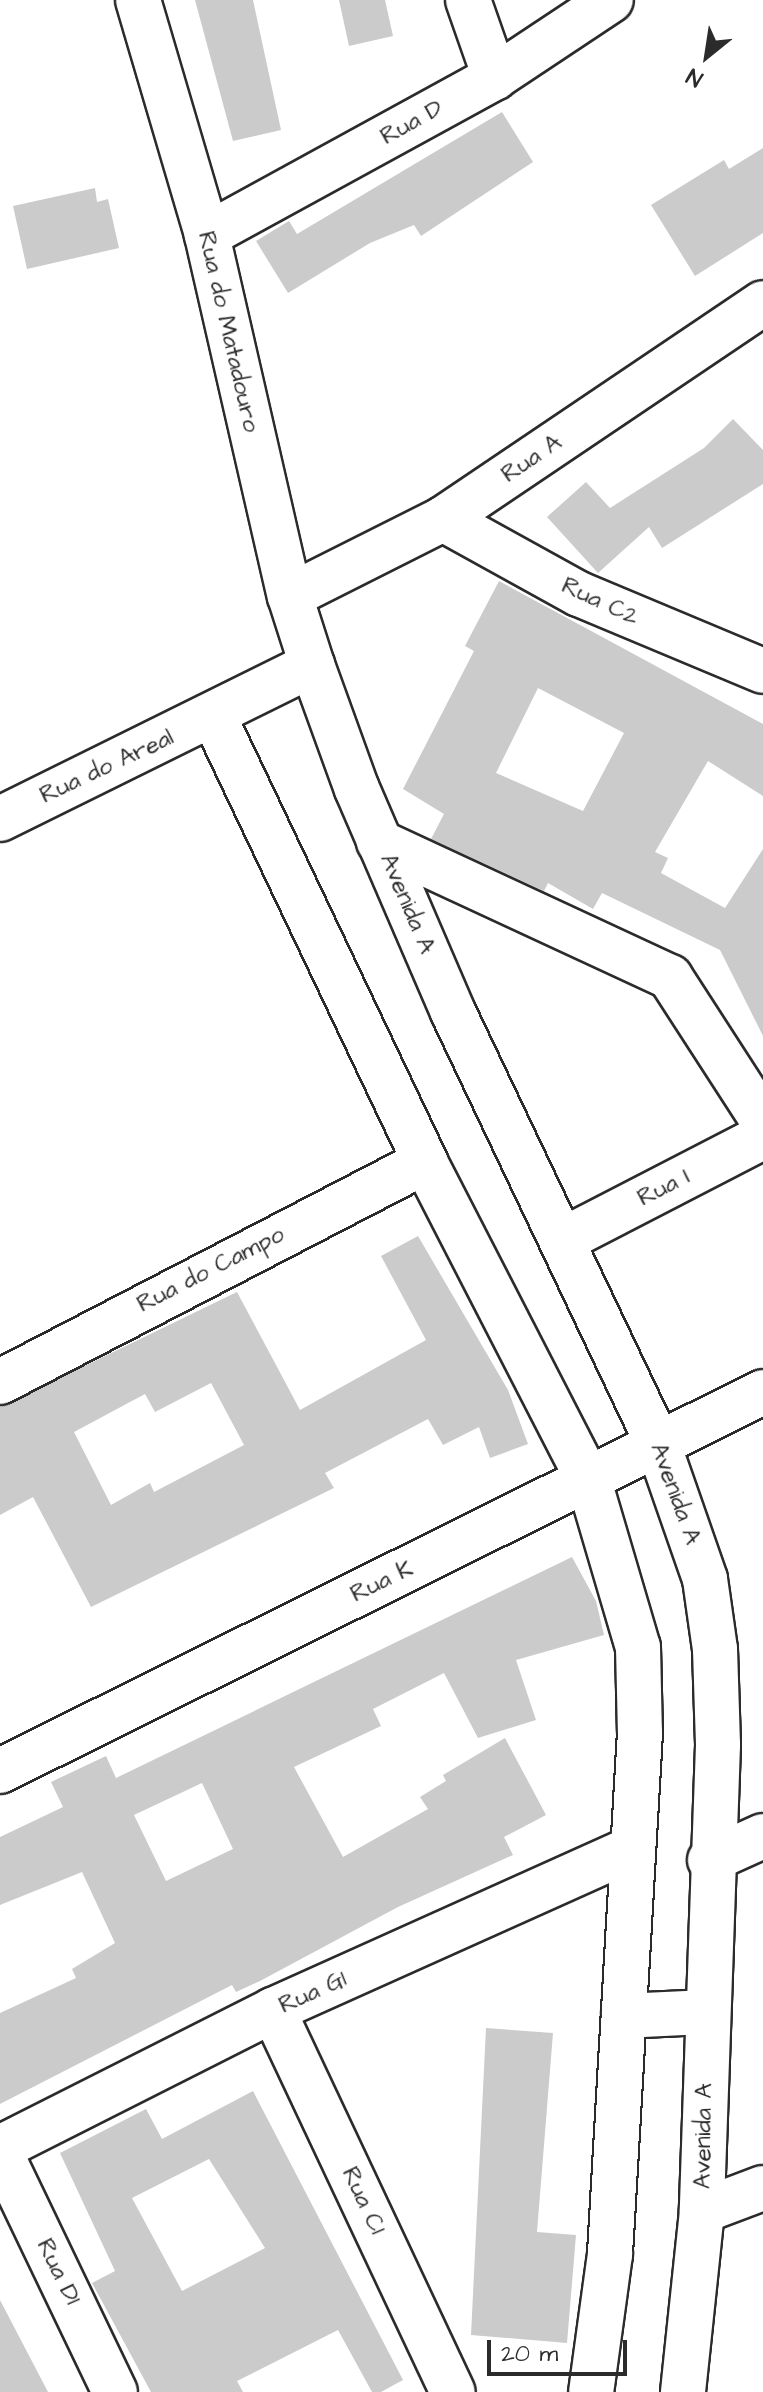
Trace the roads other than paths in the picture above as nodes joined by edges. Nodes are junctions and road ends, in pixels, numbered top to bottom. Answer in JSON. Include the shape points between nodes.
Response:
{"nodes":[{"id":1,"x":138,"y":0,"type":"edge"},
{"id":2,"x":468,"y":0,"type":"edge"},
{"id":3,"x":611,"y":0,"type":"edge"},
{"id":4,"x":495,"y":77,"type":"junction"},
{"id":5,"x":207,"y":235,"type":"junction"},
{"id":6,"x":761,"y":307,"type":"edge"},
{"id":7,"x":443,"y":519,"type":"junction"},
{"id":8,"x":290,"y":596,"type":"junction"},
{"id":9,"x":312,"y":665,"type":"junction"},
{"id":10,"x":763,"y":671,"type":"edge"},
{"id":11,"x":214,"y":717,"type":"junction"},
{"id":12,"x":0,"y":819,"type":"edge"},
{"id":13,"x":379,"y":842,"type":"junction"},
{"id":14,"x":763,"y":1121,"type":"edge"},
{"id":15,"x":763,"y":1137,"type":"edge"},
{"id":16,"x":425,"y":1162,"type":"junction"},
{"id":17,"x":565,"y":1239,"type":"junction"},
{"id":18,"x":0,"y":1382,"type":"edge"},
{"id":19,"x":763,"y":1392,"type":"edge"},
{"id":20,"x":658,"y":1444,"type":"junction"},
{"id":21,"x":589,"y":1481,"type":"junction"},
{"id":22,"x":0,"y":1771,"type":"edge"},
{"id":23,"x":763,"y":1836,"type":"edge"},
{"id":24,"x":631,"y":1849,"type":"junction"},
{"id":25,"x":710,"y":1860,"type":"junction"},
{"id":26,"x":273,"y":2010,"type":"junction"},
{"id":27,"x":707,"y":2012,"type":"junction"},
{"id":28,"x":624,"y":2016,"type":"junction"},
{"id":29,"x":0,"y":2150,"type":"edge"},
{"id":30,"x":763,"y":2188,"type":"edge"},
{"id":31,"x":702,"y":2211,"type":"junction"},
{"id":32,"x":115,"y":2392,"type":"edge"},
{"id":33,"x":453,"y":2392,"type":"edge"},
{"id":34,"x":591,"y":2392,"type":"edge"},
{"id":35,"x":683,"y":2392,"type":"edge"}],
"edges":[{"from":1,"to":5,"type":"street","name":"Rua do Matadouro"},
{"from":2,"to":4,"type":"street"},
{"from":3,"to":4,"type":"street","name":"Rua D"},
{"from":4,"to":5,"type":"street","name":"Rua D"},
{"from":5,"to":8,"type":"street","name":"Rua do Matadouro"},
{"from":6,"to":7,"type":"street","name":"Rua A"},
{"from":7,"to":8,"type":"street","name":"Rua A"},
{"from":7,"to":10,"type":"street","name":"Rua C2","via":[[579,594]]},
{"from":8,"to":9,"type":"street","name":"Rua do Matadouro"},
{"from":9,"to":11,"type":"street","name":"Rua do Areal"},
{"from":9,"to":13,"type":"street","name":"Avenida A"},
{"from":11,"to":12,"type":"street","name":"Rua do Areal"},
{"from":11,"to":16,"type":"street"},
{"from":13,"to":14,"type":"street","via":[[670,977]]},
{"from":13,"to":17,"type":"street","name":"Avenida A","via":[[453,1012]]},
{"from":15,"to":17,"type":"street","name":"Rua I"},
{"from":16,"to":18,"type":"street","name":"Rua do Campo"},
{"from":16,"to":21,"type":"street"},
{"from":17,"to":20,"type":"street","name":"Avenida A"},
{"from":19,"to":20,"type":"street","name":"Rua K"},
{"from":20,"to":21,"type":"street","name":"Rua K"},
{"from":20,"to":25,"type":"street","name":"Avenida A","via":[[705,1579],[715,1649]]},
{"from":21,"to":22,"type":"street","name":"Rua K"},
{"from":21,"to":24,"type":"street","via":[[638,1647]]},
{"from":23,"to":25,"type":"street"},
{"from":24,"to":26,"type":"street","name":"Rua G1"},
{"from":24,"to":28,"type":"street"},
{"from":25,"to":27,"type":"street","name":"Avenida A"},
{"from":26,"to":29,"type":"street","name":"Rua G1"},
{"from":26,"to":33,"type":"street","name":"Rua C1"},
{"from":27,"to":28,"type":"street"},
{"from":27,"to":31,"type":"street","name":"Avenida A"},
{"from":28,"to":34,"type":"street","via":[[610,2254]]},
{"from":29,"to":32,"type":"street","name":"Rua D1"},
{"from":30,"to":31,"type":"street"},
{"from":31,"to":35,"type":"street","name":"Avenida A"}]}
